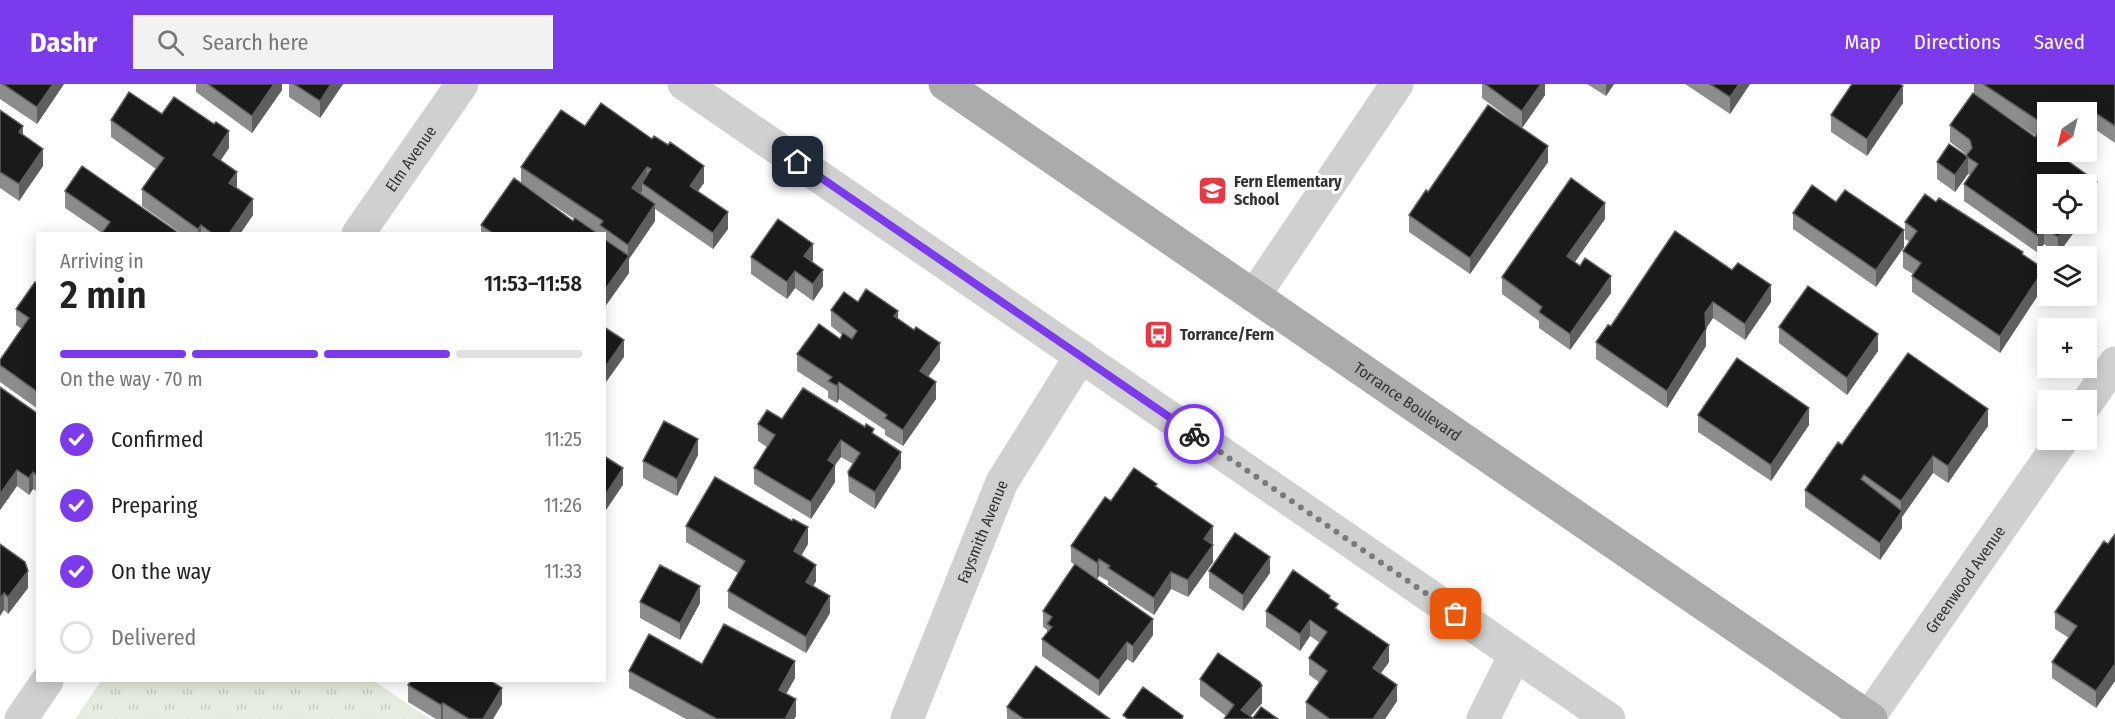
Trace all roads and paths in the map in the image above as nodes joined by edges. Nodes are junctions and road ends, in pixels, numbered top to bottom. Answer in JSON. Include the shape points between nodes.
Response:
{"nodes":[{"id":1,"x":462,"y":84,"type":"edge"},
{"id":2,"x":684,"y":84,"type":"edge"},
{"id":3,"x":945,"y":84,"type":"edge"},
{"id":4,"x":1398,"y":84,"type":"edge"},
{"id":5,"x":359,"y":232,"type":"edge"},
{"id":6,"x":1254,"y":296,"type":"junction"},
{"id":7,"x":1081,"y":356,"type":"junction"},
{"id":8,"x":2115,"y":363,"type":"edge"},
{"id":9,"x":2096,"y":390,"type":"edge"},
{"id":10,"x":2055,"y":450,"type":"edge"},
{"id":11,"x":1515,"y":655,"type":"junction"},
{"id":12,"x":46,"y":682,"type":"edge"},
{"id":13,"x":1870,"y":718,"type":"edge"},
{"id":14,"x":21,"y":719,"type":"edge"},
{"id":15,"x":907,"y":719,"type":"edge"},
{"id":16,"x":1483,"y":719,"type":"edge"},
{"id":17,"x":1609,"y":719,"type":"edge"}],
"edges":[{"from":1,"to":5,"type":"street","name":"Elm Avenue"},
{"from":2,"to":7,"type":"street"},
{"from":3,"to":6,"type":"main road","name":"Torrance Boulevard"},
{"from":4,"to":6,"type":"street"},
{"from":6,"to":13,"type":"main road","name":"Torrance Boulevard"},
{"from":7,"to":11,"type":"street"},
{"from":7,"to":15,"type":"street","name":"Faysmith Avenue","via":[[1002,482]]},
{"from":8,"to":9,"type":"street"},
{"from":10,"to":13,"type":"street","name":"Greenwood Avenue"},
{"from":11,"to":16,"type":"street"},
{"from":11,"to":17,"type":"street"},
{"from":12,"to":14,"type":"street"}]}
